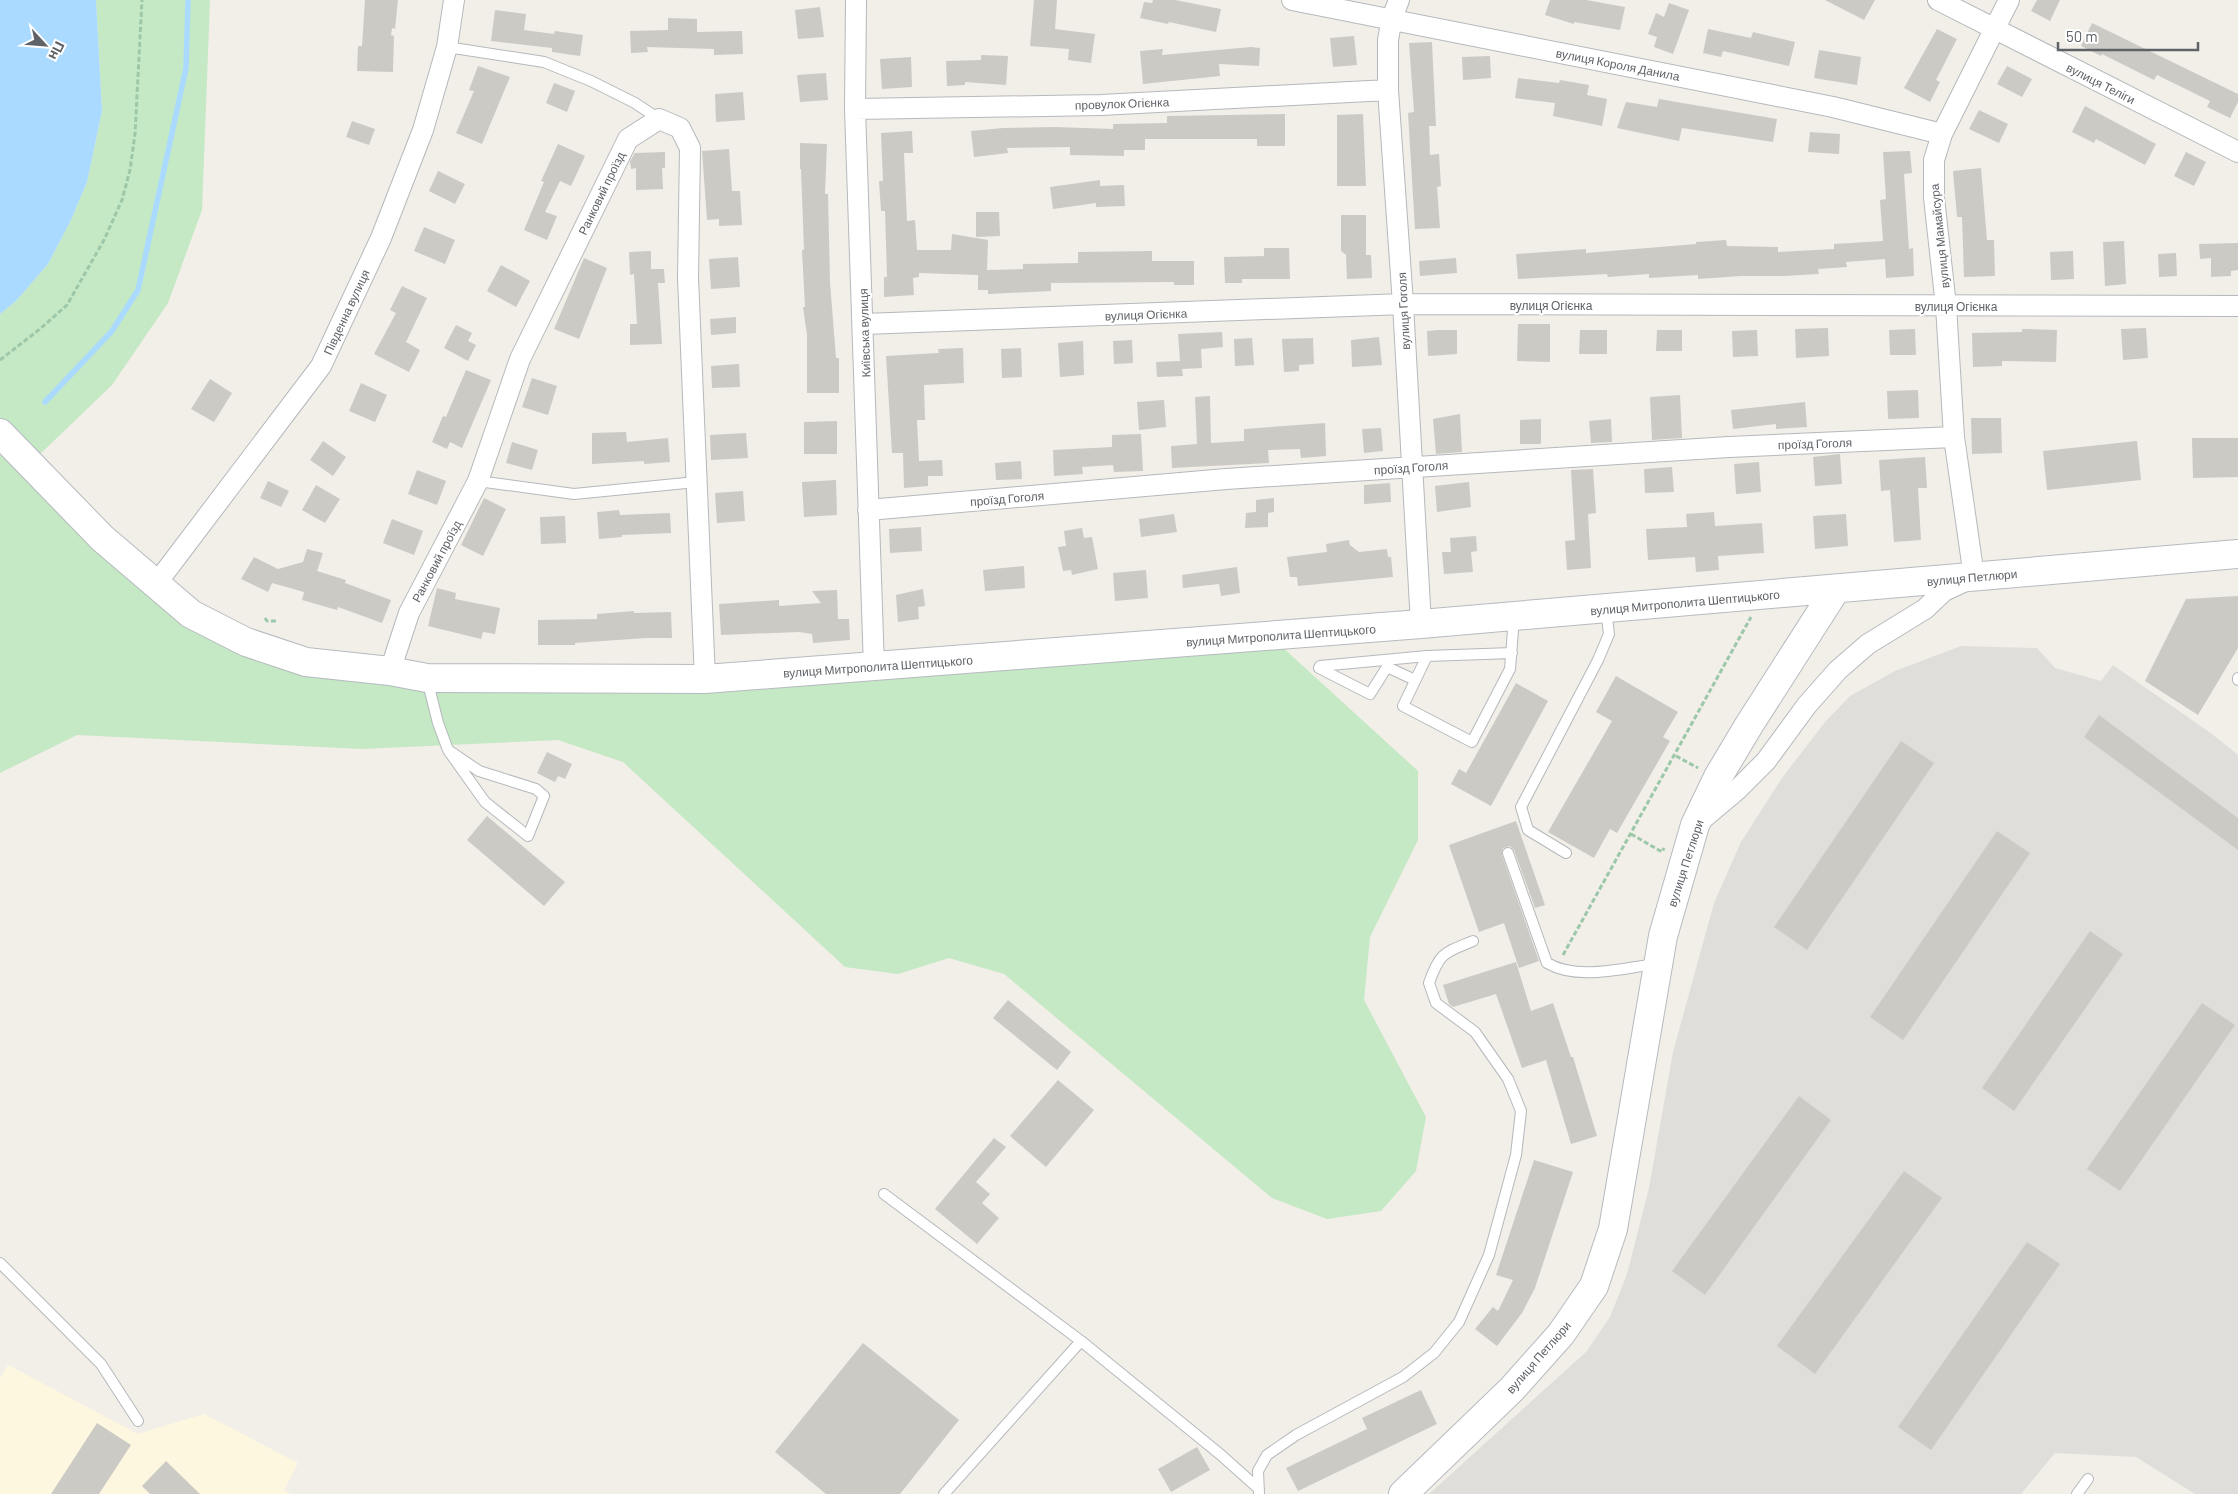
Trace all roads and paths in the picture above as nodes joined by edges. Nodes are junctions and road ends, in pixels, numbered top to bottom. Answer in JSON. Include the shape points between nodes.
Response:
{"nodes":[{"id":1,"x":142,"y":0,"type":"edge"},
{"id":2,"x":454,"y":0,"type":"edge"},
{"id":3,"x":856,"y":0,"type":"edge"},
{"id":4,"x":1292,"y":0,"type":"edge"},
{"id":5,"x":1938,"y":0,"type":"edge"},
{"id":6,"x":2009,"y":0,"type":"edge"},
{"id":7,"x":1396,"y":9,"type":"edge"},
{"id":8,"x":1993,"y":28,"type":"junction"},
{"id":9,"x":447,"y":47,"type":"junction"},
{"id":10,"x":1388,"y":90,"type":"junction"},
{"id":11,"x":855,"y":109,"type":"junction"},
{"id":12,"x":659,"y":119,"type":"junction"},
{"id":13,"x":1942,"y":134,"type":"junction"},
{"id":14,"x":2238,"y":152,"type":"edge"},
{"id":15,"x":1403,"y":304,"type":"junction"},
{"id":16,"x":1946,"y":306,"type":"junction"},
{"id":17,"x":2238,"y":306,"type":"edge"},
{"id":18,"x":864,"y":324,"type":"junction"},
{"id":19,"x":0,"y":360,"type":"edge"},
{"id":20,"x":0,"y":433,"type":"edge"},
{"id":21,"x":1954,"y":438,"type":"junction"},
{"id":22,"x":1412,"y":467,"type":"junction"},
{"id":23,"x":478,"y":481,"type":"junction"},
{"id":24,"x":696,"y":482,"type":"junction"},
{"id":25,"x":868,"y":510,"type":"junction"},
{"id":26,"x":2238,"y":554,"type":"edge"},
{"id":27,"x":1974,"y":577,"type":"junction"},
{"id":28,"x":156,"y":584,"type":"junction"},
{"id":29,"x":1836,"y":589,"type":"junction"},
{"id":30,"x":1764,"y":595,"type":"junction"},
{"id":31,"x":1605,"y":608,"type":"junction"},
{"id":32,"x":1514,"y":616,"type":"junction"},
{"id":33,"x":1421,"y":624,"type":"junction"},
{"id":34,"x":1512,"y":653,"type":"junction"},
{"id":35,"x":1427,"y":656,"type":"junction"},
{"id":36,"x":874,"y":666,"type":"junction"},
{"id":37,"x":390,"y":671,"type":"junction"},
{"id":38,"x":427,"y":678,"type":"junction"},
{"id":39,"x":705,"y":680,"type":"junction"},
{"id":40,"x":1416,"y":680,"type":"junction"},
{"id":41,"x":448,"y":750,"type":"junction"},
{"id":42,"x":1695,"y":825,"type":"junction"},
{"id":43,"x":1508,"y":853,"type":"dead end"},
{"id":44,"x":1566,"y":853,"type":"dead end"},
{"id":45,"x":1473,"y":941,"type":"dead end"},
{"id":46,"x":1658,"y":964,"type":"junction"},
{"id":47,"x":1555,"y":968,"type":"junction"},
{"id":48,"x":884,"y":1194,"type":"dead end"},
{"id":49,"x":0,"y":1263,"type":"edge"},
{"id":50,"x":1081,"y":1341,"type":"junction"},
{"id":51,"x":138,"y":1421,"type":"dead end"},
{"id":52,"x":2088,"y":1479,"type":"dead end"},
{"id":53,"x":1259,"y":1492,"type":"edge"},
{"id":54,"x":944,"y":1494,"type":"edge"},
{"id":55,"x":1403,"y":1494,"type":"edge"},
{"id":56,"x":2076,"y":1494,"type":"edge"}],
"edges":[{"from":1,"to":19,"type":"path","via":[[135,134],[122,200],[104,240],[67,304]]},
{"from":2,"to":9,"type":"street","name":"Південна вулиця"},
{"from":3,"to":11,"type":"street","name":"Київська вулиця"},
{"from":4,"to":7,"type":"street","name":"вулиця Короля Данила"},
{"from":5,"to":8,"type":"street","name":"вулиця Теліги"},
{"from":6,"to":8,"type":"street","name":"вулиця Мамайсура"},
{"from":7,"to":10,"type":"street","name":"вулиця Гоголя","via":[[1388,40]]},
{"from":7,"to":13,"type":"street","name":"вулиця Короля Данила"},
{"from":8,"to":13,"type":"street","name":"вулиця Мамайсура"},
{"from":8,"to":14,"type":"street","name":"вулиця Теліги"},
{"from":9,"to":12,"type":"lane","via":[[544,62],[617,94]]},
{"from":9,"to":28,"type":"street","name":"Південна вулиця","via":[[423,130],[381,238],[321,366]]},
{"from":10,"to":11,"type":"street","name":"провулок Огієнка","via":[[1101,105]]},
{"from":10,"to":15,"type":"street","name":"вулиця Гоголя"},
{"from":11,"to":18,"type":"street","name":"Київська вулиця"},
{"from":12,"to":23,"type":"street","name":"Ранковий проїзд","via":[[628,139],[520,359]]},
{"from":12,"to":24,"type":"street","via":[[680,128],[690,148],[688,278]]},
{"from":13,"to":16,"type":"street","name":"вулиця Мамайсура","via":[[1934,160],[1934,198]]},
{"from":15,"to":16,"type":"street","name":"вулиця Огієнка"},
{"from":15,"to":18,"type":"street","name":"вулиця Огієнка"},
{"from":15,"to":22,"type":"street","name":"вулиця Гоголя"},
{"from":16,"to":17,"type":"street","name":"вулиця Огієнка"},
{"from":16,"to":21,"type":"street","name":"вулиця Мамайсура"},
{"from":18,"to":25,"type":"street","name":"Київська вулиця"},
{"from":20,"to":28,"type":"street","name":"вулиця Митрополита Шептицького","via":[[102,538]]},
{"from":21,"to":22,"type":"street","name":"проїзд Гоголя","via":[[1729,447]]},
{"from":21,"to":27,"type":"street","name":"вулиця Мамайсура"},
{"from":22,"to":25,"type":"street","name":"проїзд Гоголя","via":[[1226,479]]},
{"from":22,"to":33,"type":"street","name":"вулиця Гоголя"},
{"from":23,"to":24,"type":"lane","via":[[574,494]]},
{"from":23,"to":37,"type":"street","name":"Ранковий проїзд","via":[[409,613]]},
{"from":24,"to":39,"type":"street"},
{"from":25,"to":36,"type":"street","name":"Київська вулиця"},
{"from":26,"to":27,"type":"street","name":"вулиця Петлюри"},
{"from":27,"to":29,"type":"street","name":"вулиця Петлюри"},
{"from":27,"to":42,"type":"street","via":[[1944,591],[1925,609],[1868,644],[1838,670],[1807,705],[1766,762]]},
{"from":28,"to":37,"type":"street","name":"вулиця Митрополита Шептицького","via":[[191,614],[246,642],[306,662]]},
{"from":29,"to":30,"type":"street","name":"вулиця Митрополита Шептицького"},
{"from":29,"to":42,"type":"street","name":"вулиця Петлюри","via":[[1718,777]]},
{"from":30,"to":31,"type":"street","name":"вулиця Митрополита Шептицького"},
{"from":30,"to":47,"type":"path"},
{"from":31,"to":32,"type":"street","name":"вулиця Митрополита Шептицького"},
{"from":31,"to":44,"type":"lane","via":[[1609,634],[1598,660],[1520,807],[1528,830]]},
{"from":32,"to":33,"type":"street","name":"вулиця Митрополита Шептицького"},
{"from":32,"to":34,"type":"lane"},
{"from":33,"to":36,"type":"street","name":"вулиця Митрополита Шептицького"},
{"from":34,"to":35,"type":"lane"},
{"from":34,"to":40,"type":"lane","via":[[1510,669],[1472,742],[1403,706]]},
{"from":35,"to":40,"type":"lane"},
{"from":35,"to":40,"type":"lane","via":[[1319,668],[1370,694],[1387,667]]},
{"from":36,"to":39,"type":"street","name":"вулиця Митрополита Шептицького"},
{"from":37,"to":38,"type":"street","name":"вулиця Митрополита Шептицького"},
{"from":38,"to":39,"type":"street","name":"вулиця Митрополита Шептицького"},
{"from":38,"to":41,"type":"lane"},
{"from":41,"to":41,"type":"lane","via":[[478,771],[536,789],[544,796],[528,836],[486,802]]},
{"from":42,"to":46,"type":"street","name":"вулиця Петлюри"},
{"from":43,"to":47,"type":"lane","via":[[1547,963]]},
{"from":45,"to":53,"type":"lane","via":[[1444,953],[1428,983],[1436,1003],[1475,1032],[1508,1079],[1521,1111],[1516,1156],[1489,1255],[1459,1322],[1434,1353],[1403,1377],[1296,1435],[1267,1455],[1258,1470]]},
{"from":46,"to":47,"type":"lane","via":[[1579,973]]},
{"from":46,"to":55,"type":"street","name":"вулиця Петлюри","via":[[1613,1229],[1594,1286],[1561,1334],[1512,1389]]},
{"from":48,"to":50,"type":"lane"},
{"from":49,"to":51,"type":"lane","via":[[101,1364]]},
{"from":50,"to":53,"type":"lane","via":[[1221,1455]]},
{"from":50,"to":54,"type":"lane"},
{"from":52,"to":56,"type":"lane"}]}
